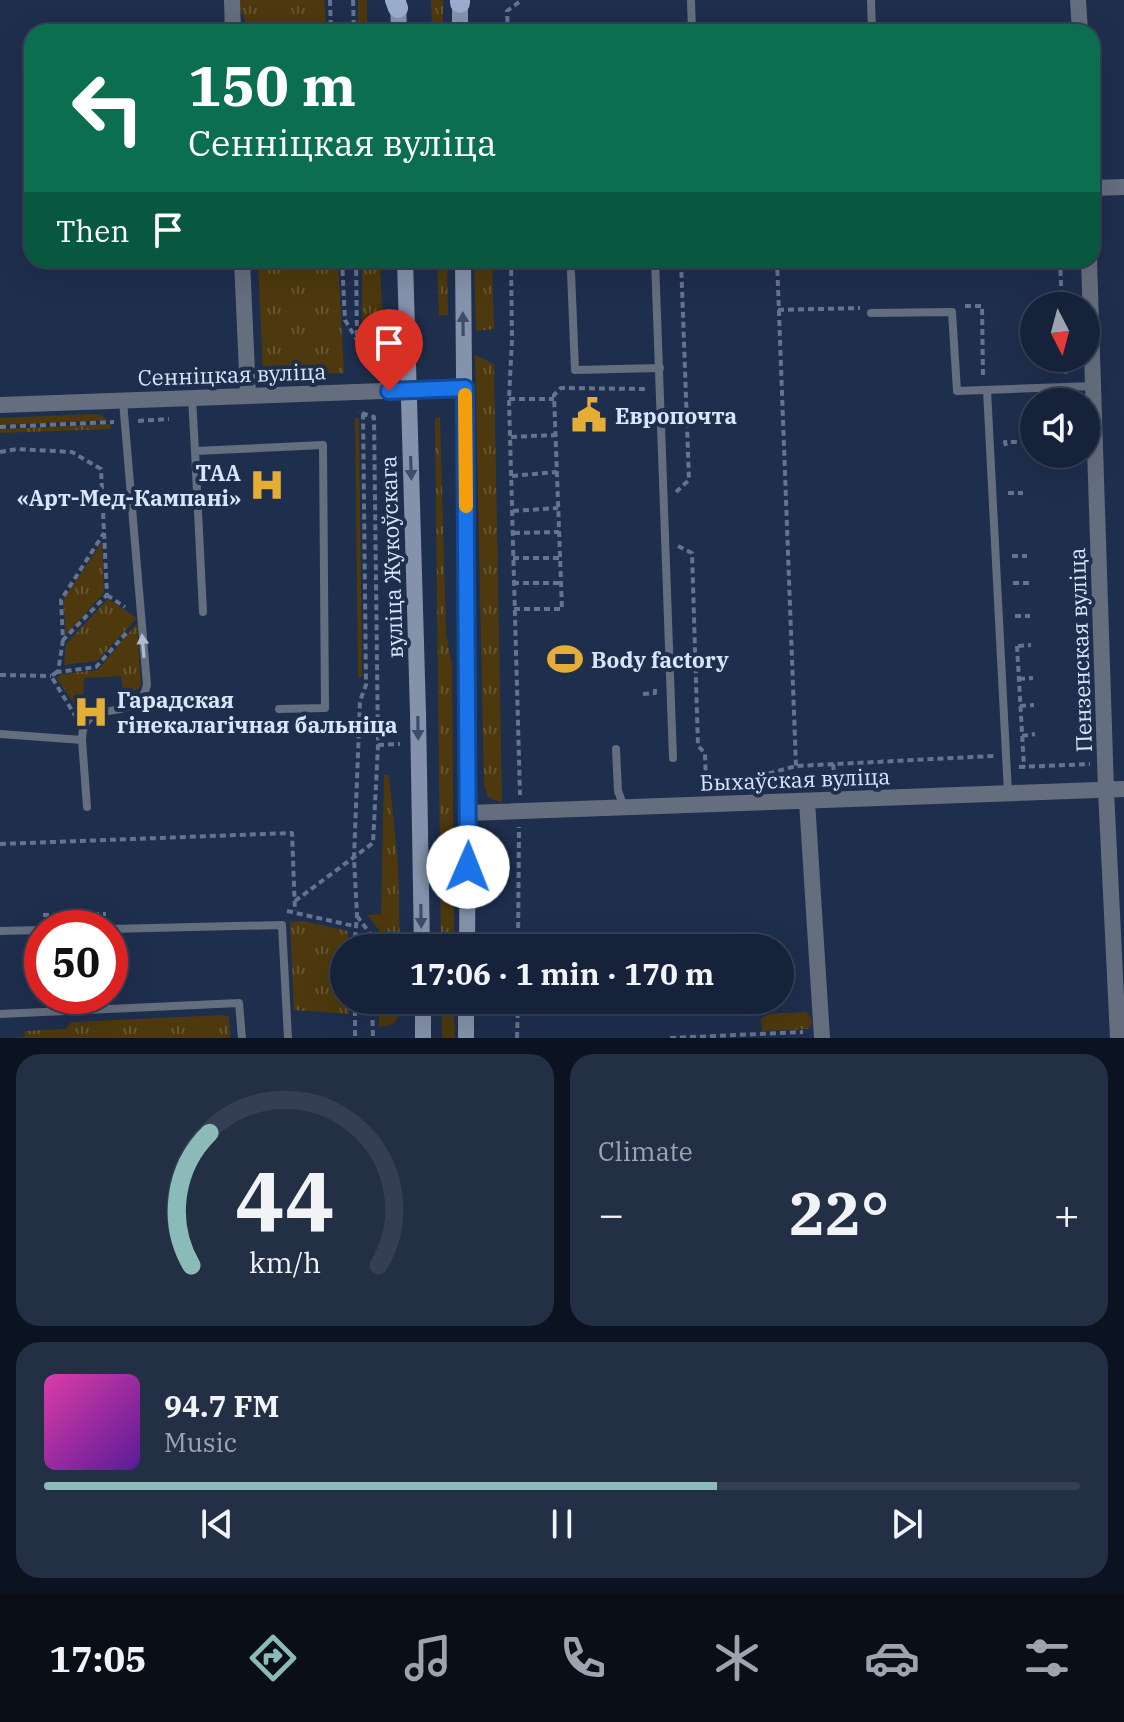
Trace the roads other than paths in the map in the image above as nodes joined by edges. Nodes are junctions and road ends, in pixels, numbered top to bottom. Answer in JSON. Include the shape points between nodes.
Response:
{"nodes":[{"id":1,"x":232,"y":0,"type":"edge"},
{"id":2,"x":691,"y":0,"type":"edge"},
{"id":3,"x":871,"y":0,"type":"edge"},
{"id":4,"x":1078,"y":0,"type":"edge"},
{"id":5,"x":460,"y":1,"type":"edge"},
{"id":6,"x":397,"y":3,"type":"edge"},
{"id":7,"x":233,"y":24,"type":"edge"},
{"id":8,"x":398,"y":24,"type":"edge"},
{"id":9,"x":460,"y":24,"type":"edge"},
{"id":10,"x":692,"y":24,"type":"edge"},
{"id":11,"x":872,"y":24,"type":"edge"},
{"id":12,"x":1080,"y":24,"type":"edge"},
{"id":13,"x":1124,"y":187,"type":"edge"},
{"id":14,"x":1100,"y":188,"type":"edge"},
{"id":15,"x":242,"y":268,"type":"edge"},
{"id":16,"x":405,"y":268,"type":"edge"},
{"id":17,"x":463,"y":268,"type":"edge"},
{"id":18,"x":655,"y":268,"type":"edge"},
{"id":19,"x":1089,"y":268,"type":"edge"},
{"id":20,"x":571,"y":272,"type":"dead end"},
{"id":21,"x":872,"y":310,"type":"road end"},
{"id":22,"x":660,"y":368,"type":"junction"},
{"id":23,"x":1093,"y":386,"type":"junction"},
{"id":24,"x":465,"y":388,"type":"junction"},
{"id":25,"x":408,"y":390,"type":"junction"},
{"id":26,"x":987,"y":390,"type":"junction"},
{"id":27,"x":248,"y":395,"type":"junction"},
{"id":28,"x":192,"y":398,"type":"junction"},
{"id":29,"x":123,"y":400,"type":"junction"},
{"id":30,"x":0,"y":405,"type":"edge"},
{"id":31,"x":195,"y":451,"type":"junction"},
{"id":32,"x":203,"y":612,"type":"dead end"},
{"id":33,"x":279,"y":709,"type":"dead end"},
{"id":34,"x":0,"y":734,"type":"edge"},
{"id":35,"x":82,"y":740,"type":"junction"},
{"id":36,"x":616,"y":749,"type":"dead end"},
{"id":37,"x":673,"y":758,"type":"dead end"},
{"id":38,"x":1124,"y":789,"type":"edge"},
{"id":39,"x":1106,"y":790,"type":"junction"},
{"id":40,"x":1008,"y":793,"type":"junction"},
{"id":41,"x":807,"y":801,"type":"junction"},
{"id":42,"x":87,"y":807,"type":"dead end"},
{"id":43,"x":624,"y":808,"type":"junction"},
{"id":44,"x":468,"y":813,"type":"junction"},
{"id":45,"x":128,"y":929,"type":"edge"},
{"id":46,"x":24,"y":930,"type":"edge"},
{"id":47,"x":0,"y":931,"type":"edge"},
{"id":48,"x":422,"y":934,"type":"edge"},
{"id":49,"x":467,"y":934,"type":"edge"},
{"id":50,"x":1119,"y":974,"type":"edge"},
{"id":51,"x":0,"y":1014,"type":"edge"},
{"id":52,"x":423,"y":1014,"type":"edge"},
{"id":53,"x":466,"y":1014,"type":"edge"},
{"id":54,"x":822,"y":1035,"type":"edge"},
{"id":55,"x":242,"y":1038,"type":"edge"},
{"id":56,"x":288,"y":1038,"type":"edge"},
{"id":57,"x":423,"y":1038,"type":"edge"},
{"id":58,"x":466,"y":1038,"type":"edge"},
{"id":59,"x":1118,"y":1038,"type":"edge"}],
"edges":[{"from":1,"to":7,"type":"street"},
{"from":2,"to":10,"type":"lane"},
{"from":3,"to":11,"type":"lane"},
{"from":4,"to":12,"type":"street"},
{"from":5,"to":9,"type":"main road"},
{"from":6,"to":8,"type":"main road"},
{"from":13,"to":14,"type":"street"},
{"from":15,"to":27,"type":"street"},
{"from":16,"to":25,"type":"main road","name":"вуліца Жукоўскага"},
{"from":24,"to":17,"type":"main road","one_way":true},
{"from":18,"to":22,"type":"lane"},
{"from":19,"to":23,"type":"street","name":"Пензенская вуліца"},
{"from":20,"to":22,"type":"lane","via":[[575,370]]},
{"from":21,"to":26,"type":"lane","via":[[952,312],[957,391]]},
{"from":22,"to":37,"type":"lane"},
{"from":23,"to":26,"type":"lane"},
{"from":23,"to":39,"type":"street","name":"Пензенская вуліца"},
{"from":24,"to":25,"type":"street","name":"Сенніцкая вуліца"},
{"from":24,"to":44,"type":"main road"},
{"from":25,"to":27,"type":"street","name":"Сенніцкая вуліца"},
{"from":25,"to":48,"type":"main road","name":"вуліца Жукоўскага","one_way":true},
{"from":26,"to":40,"type":"lane"},
{"from":27,"to":28,"type":"street","name":"Сенніцкая вуліца"},
{"from":28,"to":29,"type":"street","name":"Сенніцкая вуліца"},
{"from":28,"to":31,"type":"lane"},
{"from":29,"to":30,"type":"street","name":"Сенніцкая вуліца"},
{"from":35,"to":29,"type":"lane","one_way":true,"via":[[87,718],[130,707],[147,685]]},
{"from":31,"to":32,"type":"lane"},
{"from":31,"to":33,"type":"lane","via":[[323,445],[325,708]]},
{"from":34,"to":35,"type":"lane"},
{"from":35,"to":42,"type":"lane"},
{"from":36,"to":43,"type":"lane"},
{"from":38,"to":39,"type":"street","name":"Быхаўская вуліца"},
{"from":39,"to":40,"type":"street","name":"Быхаўская вуліца"},
{"from":39,"to":50,"type":"street","name":"Пензенская вуліца"},
{"from":40,"to":41,"type":"street","name":"Быхаўская вуліца"},
{"from":41,"to":43,"type":"street","name":"Быхаўская вуліца"},
{"from":41,"to":54,"type":"street"},
{"from":43,"to":44,"type":"street","name":"Быхаўская вуліца"},
{"from":44,"to":49,"type":"main road"},
{"from":45,"to":56,"type":"lane","via":[[282,925]]},
{"from":46,"to":47,"type":"lane"},
{"from":50,"to":59,"type":"street","name":"Пензенская вуліца"},
{"from":51,"to":55,"type":"lane","via":[[239,1003]]},
{"from":52,"to":57,"type":"main road"},
{"from":53,"to":58,"type":"main road"}]}
